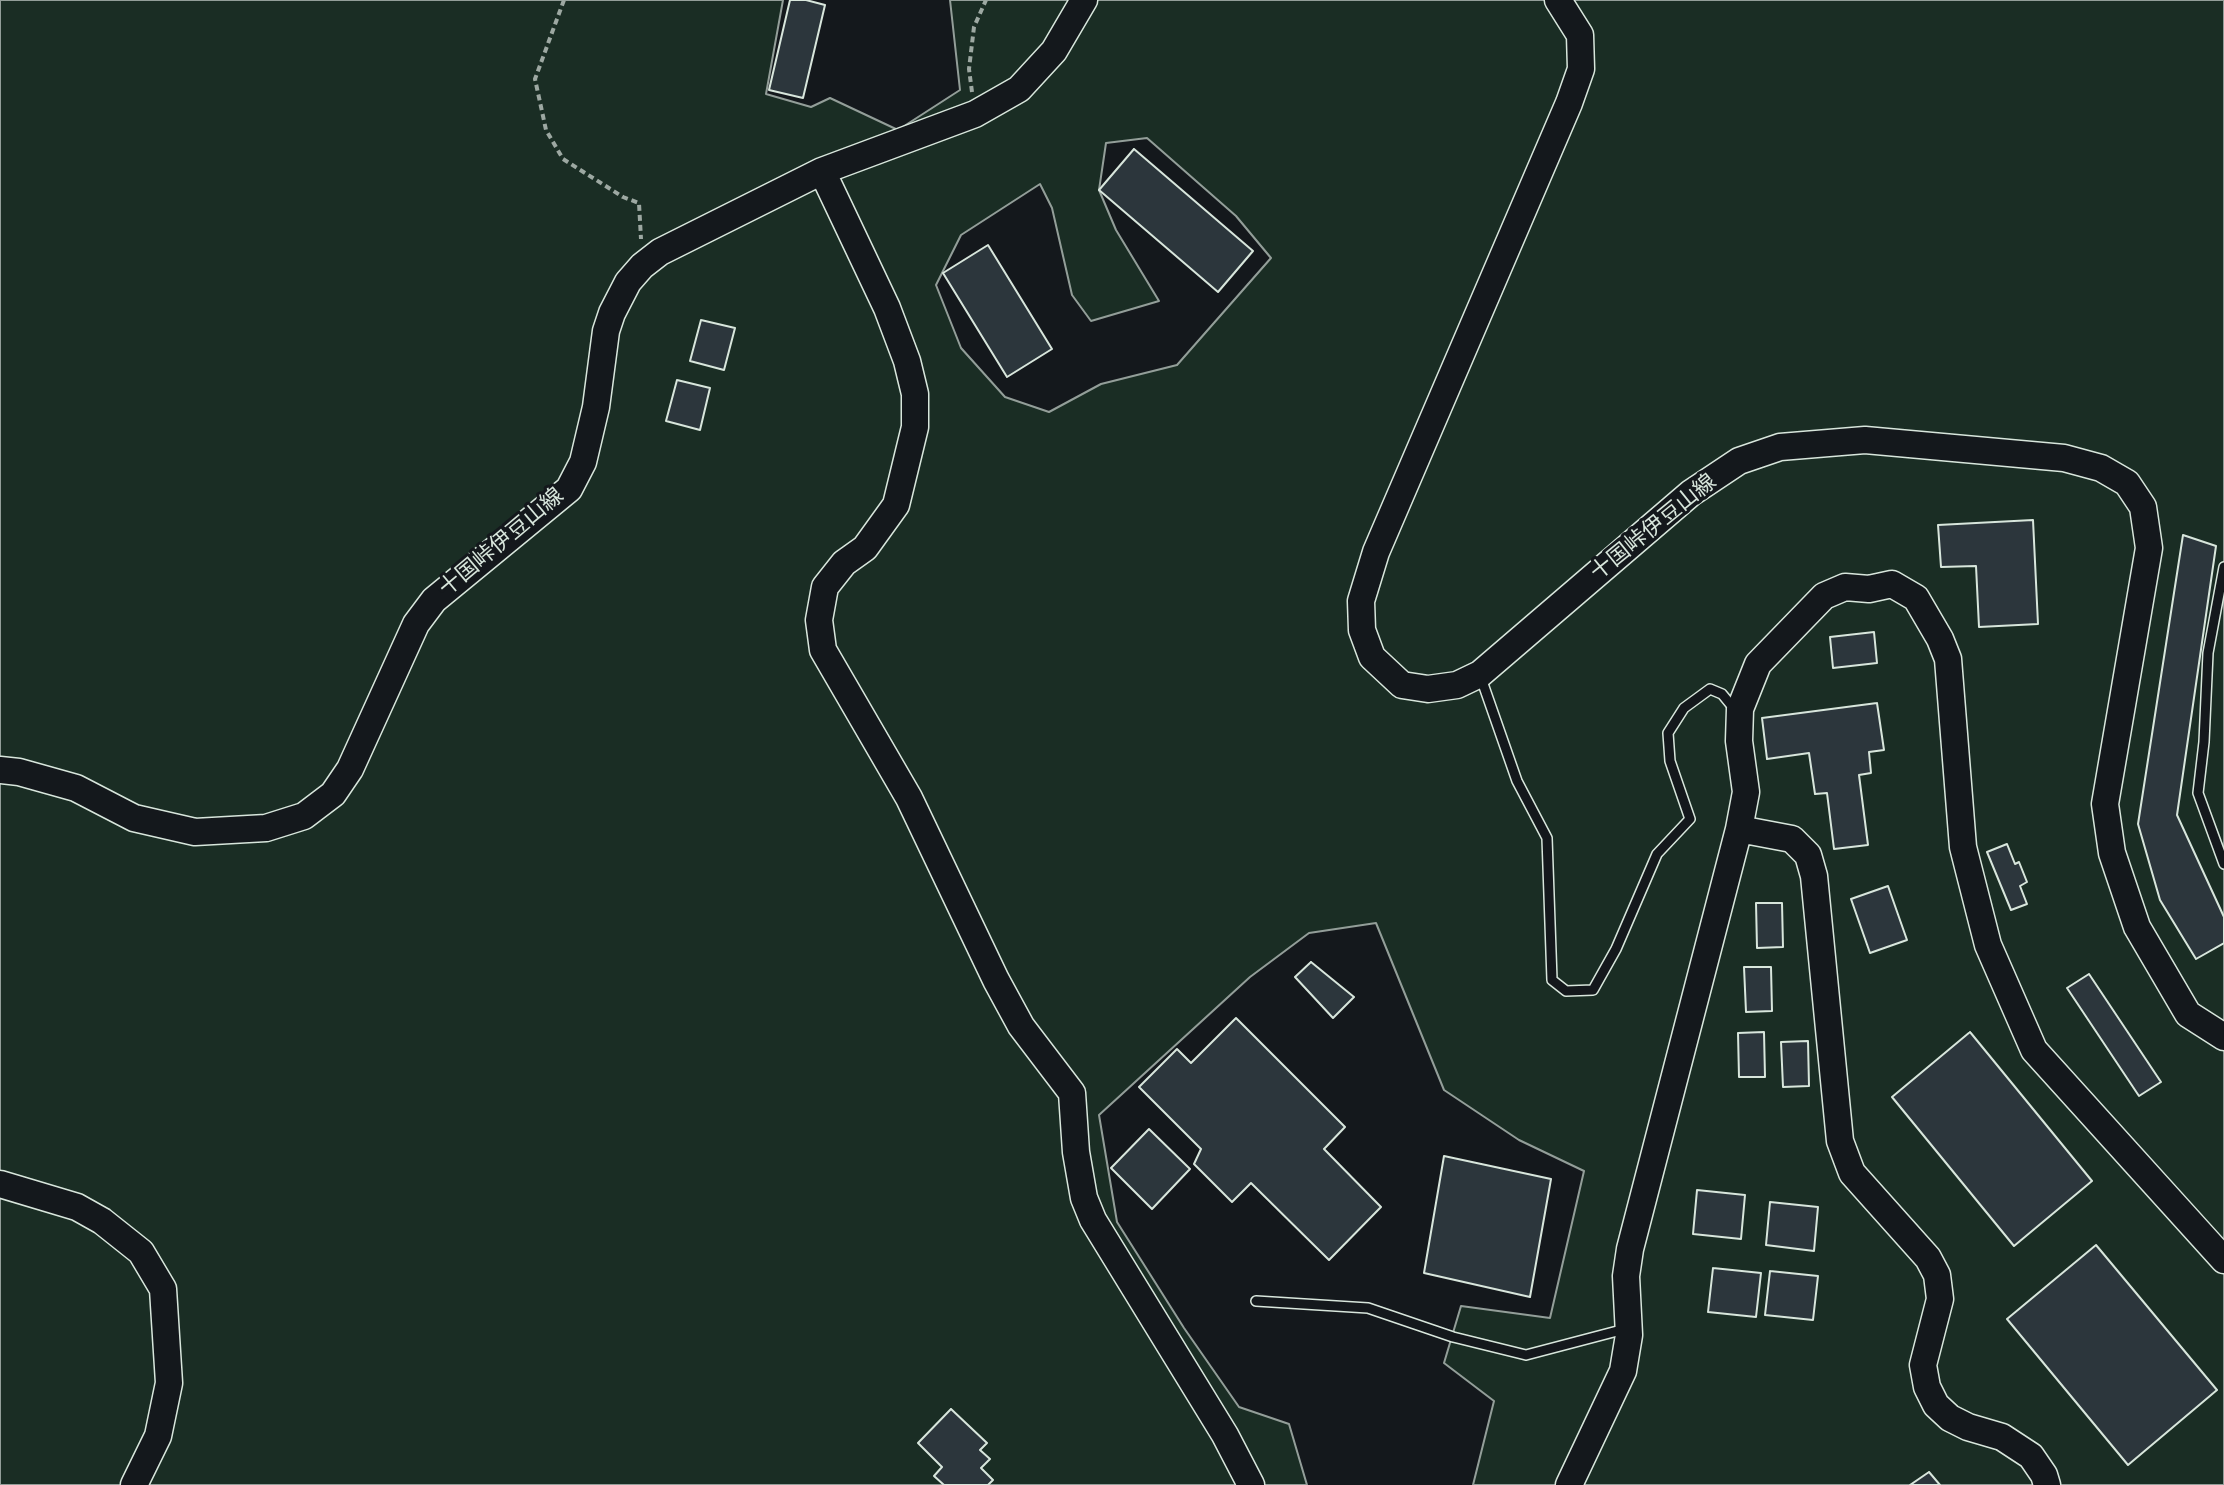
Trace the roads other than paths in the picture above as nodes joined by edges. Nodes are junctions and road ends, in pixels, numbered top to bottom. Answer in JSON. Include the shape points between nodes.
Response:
{"nodes":[{"id":1,"x":1084,"y":0,"type":"edge"},
{"id":2,"x":1558,"y":0,"type":"edge"},
{"id":3,"x":822,"y":171,"type":"junction"},
{"id":4,"x":2224,"y":567,"type":"edge"},
{"id":5,"x":1480,"y":674,"type":"junction"},
{"id":6,"x":1740,"y":716,"type":"junction"},
{"id":7,"x":0,"y":770,"type":"edge"},
{"id":8,"x":1739,"y":829,"type":"junction"},
{"id":9,"x":2224,"y":864,"type":"edge"},
{"id":10,"x":2224,"y":1037,"type":"edge"},
{"id":11,"x":0,"y":1184,"type":"edge"},
{"id":12,"x":2224,"y":1260,"type":"edge"},
{"id":13,"x":1256,"y":1301,"type":"dead end"},
{"id":14,"x":1629,"y":1329,"type":"junction"},
{"id":15,"x":134,"y":1485,"type":"edge"},
{"id":16,"x":1251,"y":1485,"type":"edge"},
{"id":17,"x":1569,"y":1485,"type":"edge"},
{"id":18,"x":2047,"y":1485,"type":"edge"}],
"edges":[{"from":1,"to":3,"type":"main road","name":"十国峠伊豆山線","via":[[1054,51],[1019,89],[975,114]]},
{"from":2,"to":5,"type":"main road","name":"十国峠伊豆山線","via":[[1580,35],[1581,69],[1376,552],[1361,601],[1362,630],[1372,657],[1402,685],[1457,685]]},
{"from":3,"to":7,"type":"main road","name":"十国峠伊豆山線","via":[[660,252],[628,282],[606,331],[596,407],[583,462],[569,489],[434,600],[416,624],[350,769],[333,794],[304,816],[266,828],[195,832],[134,818],[76,788]]},
{"from":3,"to":16,"type":"main road","via":[[887,308],[915,394],[915,427],[896,505],[865,548],[825,587],[819,620],[823,650],[909,798],[1021,1026],[1072,1093],[1076,1152],[1093,1220]]},
{"from":4,"to":9,"type":"lane","via":[[2208,653],[2198,793]]},
{"from":5,"to":6,"type":"lane","via":[[1517,781],[1547,838],[1552,980],[1566,991],[1593,990],[1657,854],[1690,819],[1670,761],[1668,733],[1684,708],[1710,689],[1722,694]]},
{"from":5,"to":10,"type":"main road","name":"十国峠伊豆山線","via":[[1691,493],[1739,461],[1780,447],[1865,440],[2064,458],[2101,468],[2127,483],[2143,507],[2149,548],[2105,804],[2112,853],[2137,927],[2188,1014]]},
{"from":6,"to":8,"type":"main road","via":[[1746,792]]},
{"from":6,"to":12,"type":"main road","via":[[1758,664],[1824,596],[1845,587],[1892,584],[1916,598],[1948,659],[1963,847],[1988,945],[2034,1050]]},
{"from":8,"to":14,"type":"main road","via":[[1630,1249]]},
{"from":8,"to":18,"type":"main road","via":[[1792,839],[1808,855],[1840,1141],[1852,1173],[1937,1275],[1940,1299],[1923,1365],[1927,1387],[1950,1418],[2002,1437],[2031,1456]]},
{"from":11,"to":15,"type":"main road","via":[[77,1207],[102,1221],[141,1252],[163,1289],[169,1383],[158,1436]]},
{"from":13,"to":14,"type":"lane","via":[[1368,1308],[1526,1355]]},
{"from":14,"to":17,"type":"main road","via":[[1623,1371]]}]}
